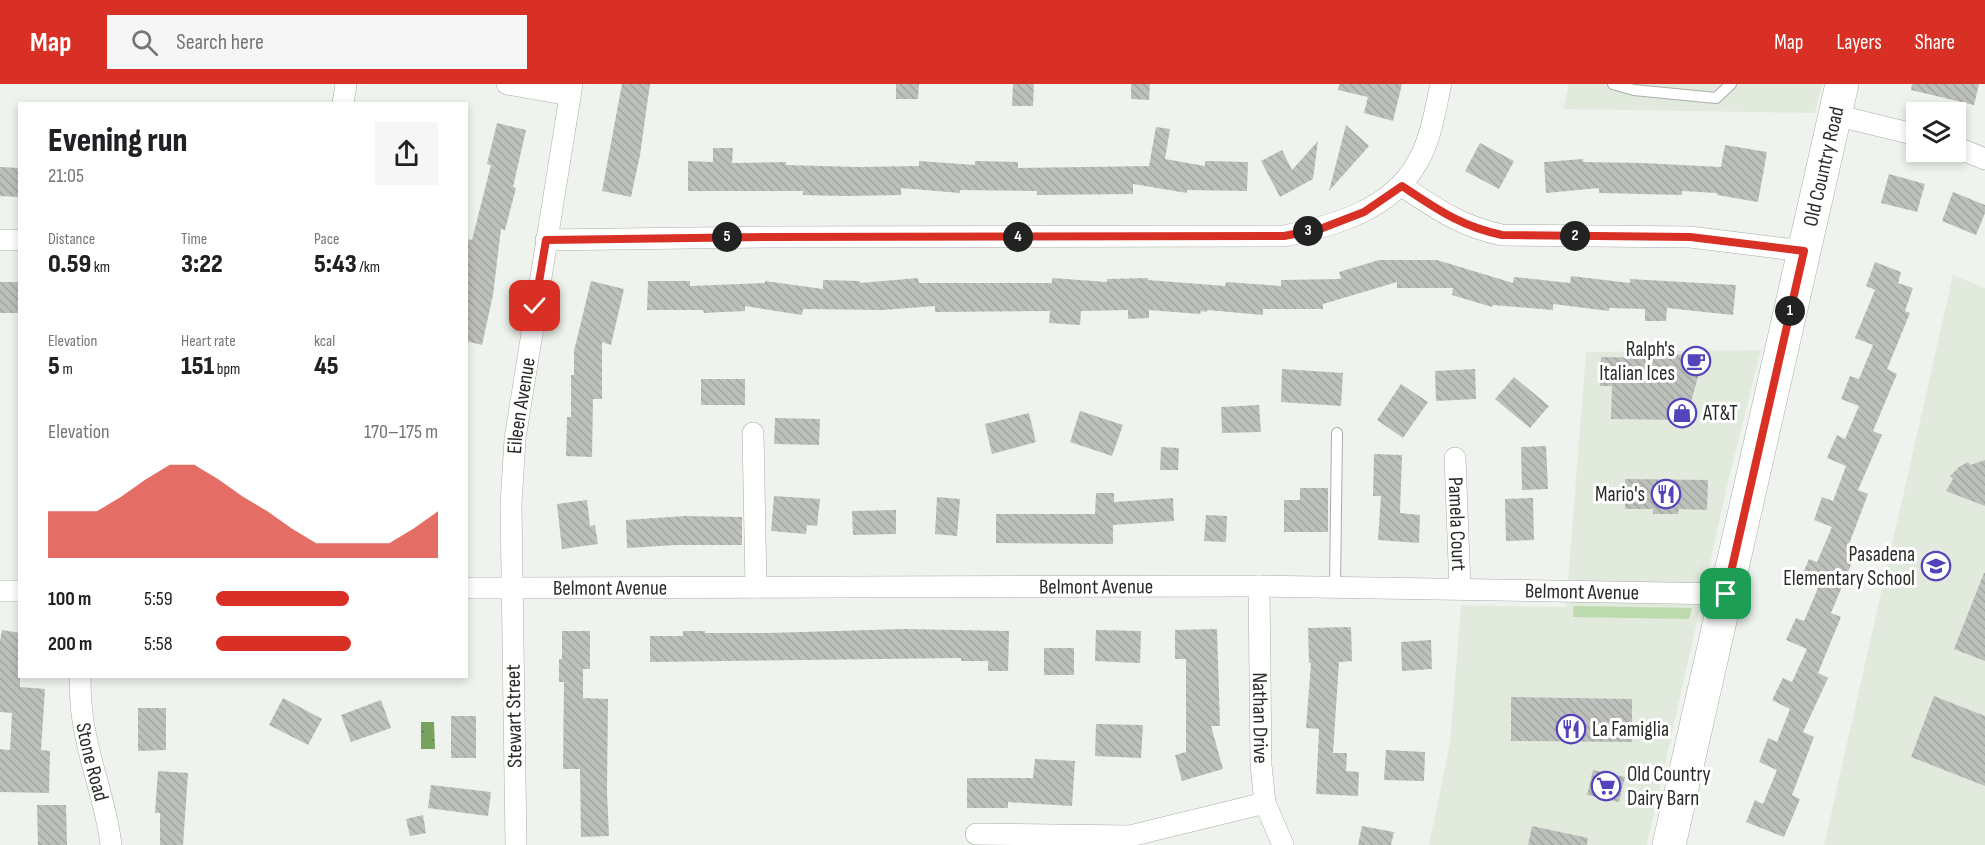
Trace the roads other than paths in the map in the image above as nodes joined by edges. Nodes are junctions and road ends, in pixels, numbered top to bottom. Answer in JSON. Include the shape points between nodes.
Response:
{"nodes":[{"id":1,"x":346,"y":84,"type":"edge"},
{"id":2,"x":507,"y":84,"type":"edge"},
{"id":3,"x":1441,"y":84,"type":"edge"},
{"id":4,"x":1613,"y":84,"type":"edge"},
{"id":5,"x":1731,"y":84,"type":"edge"},
{"id":6,"x":571,"y":89,"type":"edge"},
{"id":7,"x":1839,"y":99,"type":"edge"},
{"id":8,"x":343,"y":102,"type":"edge"},
{"id":9,"x":1906,"y":130,"type":"edge"},
{"id":10,"x":1966,"y":151,"type":"edge"},
{"id":11,"x":1985,"y":159,"type":"edge"},
{"id":12,"x":1402,"y":186,"type":"junction"},
{"id":13,"x":0,"y":240,"type":"edge"},
{"id":14,"x":18,"y":240,"type":"edge"},
{"id":15,"x":546,"y":240,"type":"junction"},
{"id":16,"x":1804,"y":251,"type":"junction"},
{"id":17,"x":753,"y":433,"type":"dead end"},
{"id":18,"x":1337,"y":433,"type":"dead end"},
{"id":19,"x":1455,"y":458,"type":"dead end"},
{"id":20,"x":1259,"y":586,"type":"junction"},
{"id":21,"x":756,"y":587,"type":"junction"},
{"id":22,"x":1335,"y":587,"type":"junction"},
{"id":23,"x":468,"y":588,"type":"edge"},
{"id":24,"x":513,"y":588,"type":"junction"},
{"id":25,"x":1460,"y":589,"type":"junction"},
{"id":26,"x":0,"y":591,"type":"edge"},
{"id":27,"x":18,"y":591,"type":"edge"},
{"id":28,"x":1726,"y":594,"type":"junction"},
{"id":29,"x":80,"y":678,"type":"edge"},
{"id":30,"x":1265,"y":803,"type":"junction"},
{"id":31,"x":976,"y":834,"type":"dead end"},
{"id":32,"x":111,"y":845,"type":"edge"},
{"id":33,"x":516,"y":845,"type":"edge"},
{"id":34,"x":1283,"y":845,"type":"edge"},
{"id":35,"x":1669,"y":845,"type":"edge"}],
"edges":[{"from":1,"to":8,"type":"street"},
{"from":2,"to":6,"type":"street"},
{"from":3,"to":12,"type":"street","via":[[1430,133]]},
{"from":4,"to":5,"type":"lane","via":[[1634,90],[1716,98]]},
{"from":6,"to":15,"type":"street","name":"Eileen Avenue"},
{"from":7,"to":9,"type":"street"},
{"from":7,"to":16,"type":"main road","name":"Old Country Road"},
{"from":10,"to":11,"type":"street"},
{"from":12,"to":15,"type":"street","via":[[1364,212],[1320,229],[1284,236]]},
{"from":12,"to":16,"type":"street","via":[[1454,220],[1502,235],[1690,237]]},
{"from":13,"to":14,"type":"street"},
{"from":15,"to":24,"type":"street","name":"Eileen Avenue","via":[[515,439],[511,505]]},
{"from":16,"to":28,"type":"main road","name":"Old Country Road"},
{"from":17,"to":21,"type":"street"},
{"from":18,"to":22,"type":"lane"},
{"from":19,"to":25,"type":"street","name":"Pamela Court"},
{"from":20,"to":21,"type":"street","name":"Belmont Avenue"},
{"from":20,"to":22,"type":"street","name":"Belmont Avenue"},
{"from":20,"to":30,"type":"street","name":"Nathan Drive","via":[[1259,722]]},
{"from":21,"to":24,"type":"street","name":"Belmont Avenue"},
{"from":22,"to":25,"type":"street","name":"Belmont Avenue"},
{"from":23,"to":24,"type":"street","name":"Belmont Avenue"},
{"from":24,"to":33,"type":"street","name":"Stewart Street"},
{"from":25,"to":28,"type":"street","name":"Belmont Avenue"},
{"from":26,"to":27,"type":"street"},
{"from":28,"to":35,"type":"main road","name":"Old Country Road"},
{"from":29,"to":32,"type":"street","name":"Stone Road","via":[[80,706]]},
{"from":30,"to":31,"type":"street","via":[[1130,836]]},
{"from":30,"to":34,"type":"street","name":"Nathan Drive"}]}
